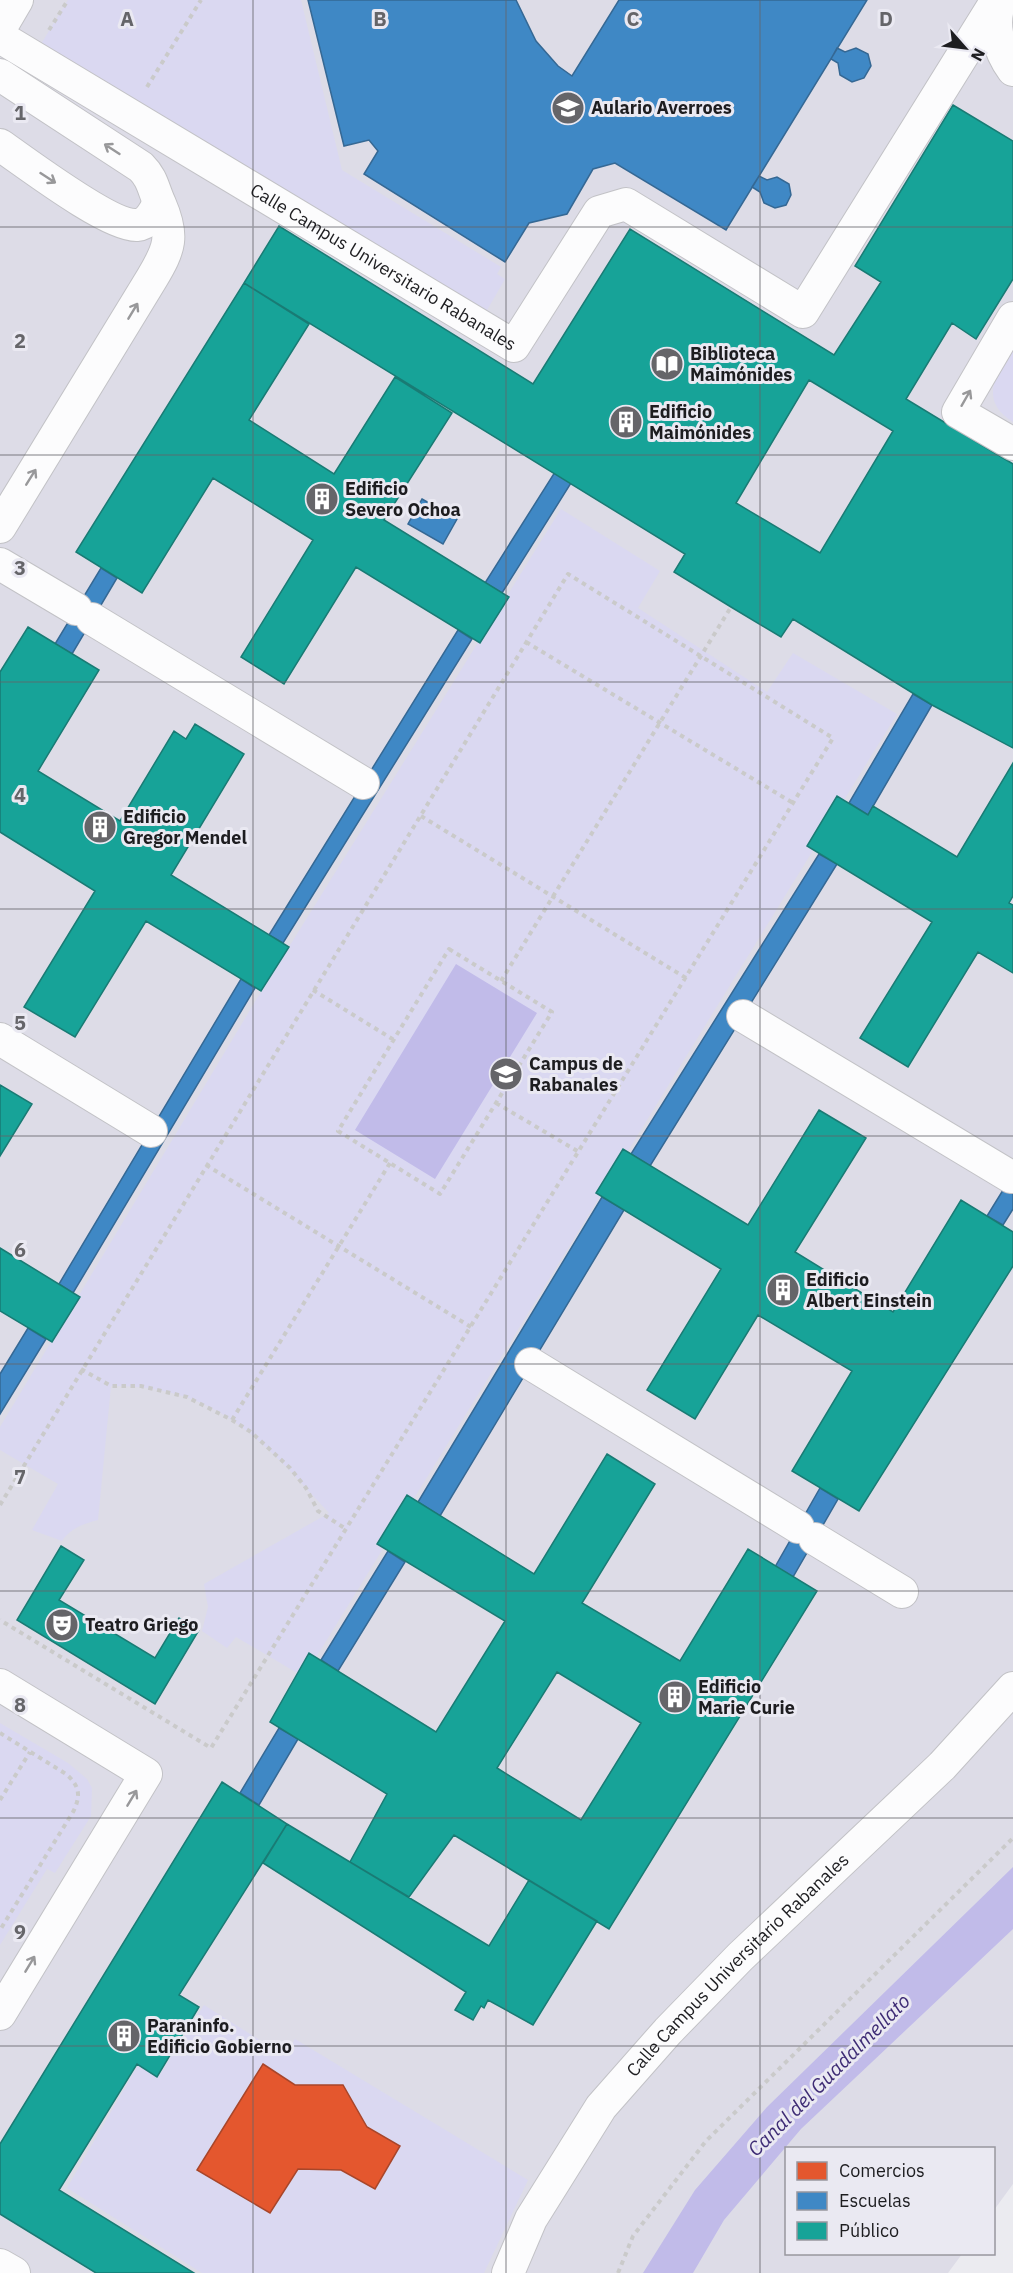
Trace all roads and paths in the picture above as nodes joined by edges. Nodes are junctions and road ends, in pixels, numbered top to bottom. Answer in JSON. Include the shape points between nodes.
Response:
{"nodes":[{"id":1,"x":16,"y":0,"type":"edge"},
{"id":2,"x":201,"y":0,"type":"edge"},
{"id":3,"x":999,"y":0,"type":"edge"},
{"id":4,"x":0,"y":29,"type":"edge"},
{"id":5,"x":0,"y":36,"type":"edge"},
{"id":6,"x":1013,"y":70,"type":"edge"},
{"id":7,"x":0,"y":75,"type":"edge"},
{"id":8,"x":130,"y":113,"type":"junction"},
{"id":9,"x":0,"y":145,"type":"edge"},
{"id":10,"x":159,"y":203,"type":"junction"},
{"id":11,"x":1013,"y":318,"type":"edge"},
{"id":12,"x":1013,"y":444,"type":"edge"},
{"id":13,"x":0,"y":526,"type":"edge"},
{"id":14,"x":0,"y":564,"type":"edge"},
{"id":15,"x":731,"y":607,"type":"dead end"},
{"id":16,"x":526,"y":642,"type":"junction"},
{"id":17,"x":701,"y":656,"type":"junction"},
{"id":18,"x":660,"y":723,"type":"junction"},
{"id":19,"x":363,"y":783,"type":"dead end"},
{"id":20,"x":793,"y":803,"type":"junction"},
{"id":21,"x":420,"y":816,"type":"junction"},
{"id":22,"x":553,"y":897,"type":"junction"},
{"id":23,"x":686,"y":978,"type":"junction"},
{"id":24,"x":501,"y":981,"type":"junction"},
{"id":25,"x":313,"y":990,"type":"junction"},
{"id":26,"x":743,"y":1016,"type":"dead end"},
{"id":27,"x":0,"y":1039,"type":"edge"},
{"id":28,"x":394,"y":1040,"type":"junction"},
{"id":29,"x":496,"y":1103,"type":"junction"},
{"id":30,"x":151,"y":1131,"type":"dead end"},
{"id":31,"x":579,"y":1152,"type":"junction"},
{"id":32,"x":390,"y":1163,"type":"junction"},
{"id":33,"x":206,"y":1164,"type":"junction"},
{"id":34,"x":1011,"y":1177,"type":"dead end"},
{"id":35,"x":339,"y":1246,"type":"junction"},
{"id":36,"x":471,"y":1327,"type":"junction"},
{"id":37,"x":531,"y":1364,"type":"dead end"},
{"id":38,"x":81,"y":1369,"type":"junction"},
{"id":39,"x":232,"y":1420,"type":"junction"},
{"id":40,"x":0,"y":1504,"type":"edge"},
{"id":41,"x":346,"y":1529,"type":"junction"},
{"id":42,"x":902,"y":1592,"type":"dead end"},
{"id":43,"x":0,"y":1620,"type":"edge"},
{"id":44,"x":0,"y":1685,"type":"edge"},
{"id":45,"x":1013,"y":1688,"type":"edge"},
{"id":46,"x":0,"y":1733,"type":"edge"},
{"id":47,"x":30,"y":1752,"type":"junction"},
{"id":48,"x":0,"y":1800,"type":"edge"},
{"id":49,"x":1013,"y":1838,"type":"edge"},
{"id":50,"x":0,"y":1930,"type":"edge"},
{"id":51,"x":0,"y":2014,"type":"edge"},
{"id":52,"x":0,"y":2265,"type":"edge"},
{"id":53,"x":14,"y":2273,"type":"edge"},
{"id":54,"x":508,"y":2273,"type":"edge"},
{"id":55,"x":618,"y":2273,"type":"edge"}],
"edges":[{"from":1,"to":4,"type":"street"},
{"from":2,"to":8,"type":"path"},
{"from":3,"to":6,"type":"street","name":"Calle Campus Universitario Rabanales","via":[[996,29],[1001,51]]},
{"from":3,"to":8,"type":"street","name":"Calle Campus Universitario Rabanales","via":[[803,312],[626,204],[599,212],[514,346]]},
{"from":5,"to":8,"type":"street","name":"Calle Campus Universitario Rabanales"},
{"from":10,"to":7,"type":"street","one_way":true,"via":[[152,178],[141,167]]},
{"from":9,"to":10,"type":"street","one_way":true,"via":[[123,223],[138,225],[149,219]]},
{"from":13,"to":10,"type":"street","one_way":true,"via":[[166,256],[170,239],[166,215]]},
{"from":12,"to":11,"type":"street","one_way":true,"via":[[958,412]]},
{"from":14,"to":19,"type":"street"},
{"from":15,"to":17,"type":"path"},
{"from":16,"to":17,"type":"path","via":[[568,574]]},
{"from":16,"to":18,"type":"path"},
{"from":16,"to":21,"type":"path"},
{"from":17,"to":18,"type":"path"},
{"from":17,"to":20,"type":"path","via":[[833,738]]},
{"from":18,"to":20,"type":"path"},
{"from":18,"to":22,"type":"path"},
{"from":20,"to":23,"type":"path"},
{"from":21,"to":22,"type":"path"},
{"from":21,"to":25,"type":"path"},
{"from":22,"to":23,"type":"path"},
{"from":22,"to":24,"type":"path"},
{"from":23,"to":31,"type":"path"},
{"from":24,"to":28,"type":"path","via":[[449,949]]},
{"from":24,"to":29,"type":"path","via":[[552,1012]]},
{"from":25,"to":28,"type":"path"},
{"from":25,"to":33,"type":"path"},
{"from":26,"to":34,"type":"street"},
{"from":27,"to":30,"type":"street"},
{"from":28,"to":32,"type":"path","via":[[338,1131]]},
{"from":29,"to":31,"type":"path"},
{"from":29,"to":32,"type":"path","via":[[440,1194]]},
{"from":31,"to":36,"type":"path"},
{"from":32,"to":35,"type":"path"},
{"from":33,"to":35,"type":"path"},
{"from":33,"to":38,"type":"path"},
{"from":35,"to":36,"type":"path"},
{"from":35,"to":39,"type":"path"},
{"from":36,"to":41,"type":"path"},
{"from":37,"to":42,"type":"street"},
{"from":38,"to":39,"type":"path","via":[[111,1386],[141,1386],[187,1397]]},
{"from":38,"to":40,"type":"path"},
{"from":39,"to":41,"type":"path","via":[[290,1468],[318,1511]]},
{"from":41,"to":43,"type":"path","via":[[211,1748]]},
{"from":51,"to":44,"type":"street","one_way":true,"via":[[146,1774]]},
{"from":45,"to":54,"type":"street","name":"Calle Campus Universitario Rabanales","via":[[942,1766],[740,1957],[601,2107],[531,2218]]},
{"from":46,"to":47,"type":"path"},
{"from":47,"to":48,"type":"path"},
{"from":47,"to":50,"type":"path","via":[[74,1780],[78,1802]]},
{"from":49,"to":55,"type":"path","via":[[706,2141],[633,2236]]},
{"from":52,"to":53,"type":"street"}]}
